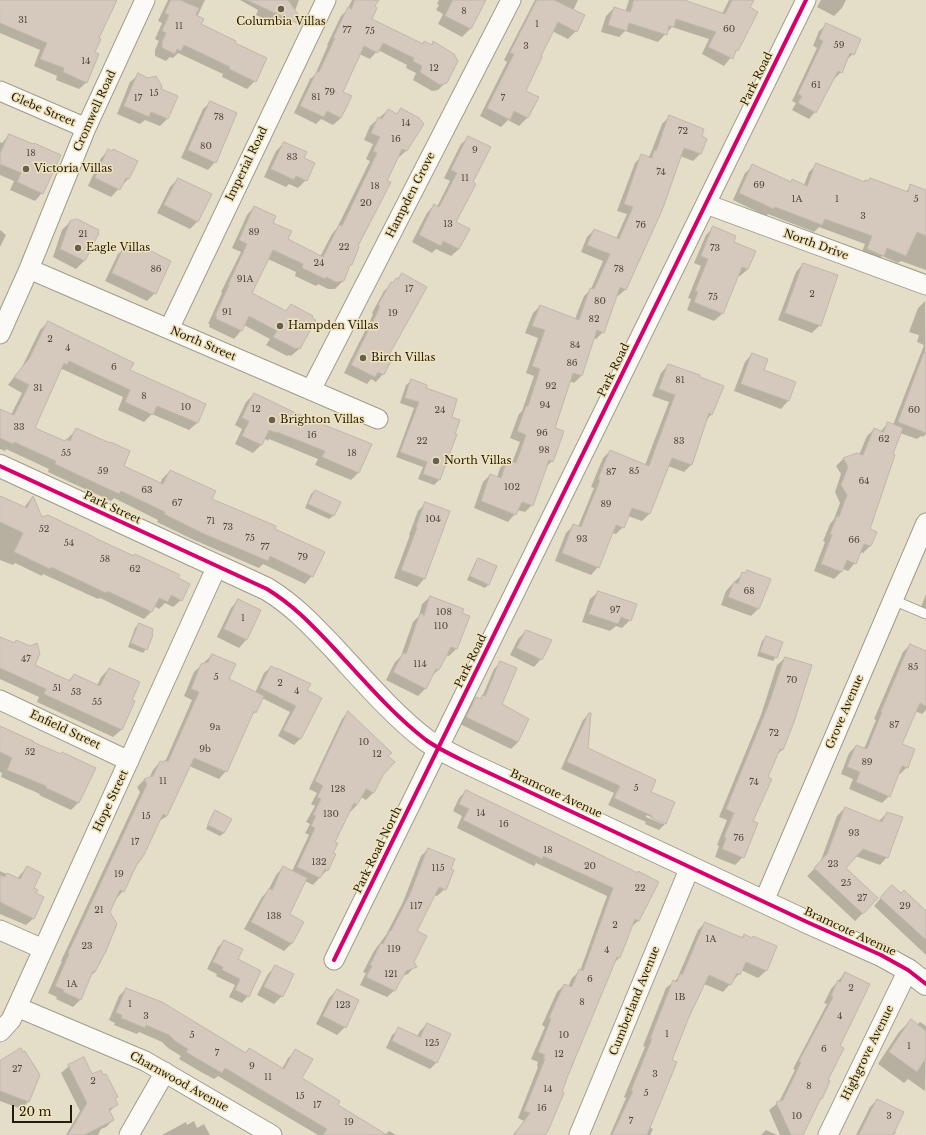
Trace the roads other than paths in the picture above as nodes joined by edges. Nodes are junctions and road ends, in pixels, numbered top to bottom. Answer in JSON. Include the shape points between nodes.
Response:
{"nodes":[{"id":1,"x":144,"y":0,"type":"edge"},
{"id":2,"x":326,"y":0,"type":"edge"},
{"id":3,"x":511,"y":0,"type":"edge"},
{"id":4,"x":806,"y":0,"type":"edge"},
{"id":5,"x":0,"y":91,"type":"edge"},
{"id":6,"x":86,"y":128,"type":"junction"},
{"id":7,"x":706,"y":204,"type":"junction"},
{"id":8,"x":29,"y":269,"type":"junction"},
{"id":9,"x":926,"y":286,"type":"edge"},
{"id":10,"x":169,"y":329,"type":"junction"},
{"id":11,"x":0,"y":334,"type":"edge"},
{"id":12,"x":311,"y":390,"type":"junction"},
{"id":13,"x":378,"y":419,"type":"dead end"},
{"id":14,"x":0,"y":466,"type":"edge"},
{"id":15,"x":926,"y":523,"type":"edge"},
{"id":16,"x":217,"y":566,"type":"junction"},
{"id":17,"x":893,"y":600,"type":"junction"},
{"id":18,"x":926,"y":614,"type":"edge"},
{"id":19,"x":0,"y":700,"type":"edge"},
{"id":20,"x":438,"y":748,"type":"junction"},
{"id":21,"x":129,"y":760,"type":"junction"},
{"id":22,"x":690,"y":867,"type":"junction"},
{"id":23,"x":764,"y":901,"type":"junction"},
{"id":24,"x":0,"y":930,"type":"edge"},
{"id":25,"x":43,"y":949,"type":"junction"},
{"id":26,"x":334,"y":960,"type":"dead end"},
{"id":27,"x":908,"y":970,"type":"junction"},
{"id":28,"x":926,"y":984,"type":"edge"},
{"id":29,"x":17,"y":1007,"type":"junction"},
{"id":30,"x":0,"y":1032,"type":"edge"},
{"id":31,"x":165,"y":1072,"type":"junction"},
{"id":32,"x":129,"y":1135,"type":"edge"},
{"id":33,"x":272,"y":1135,"type":"edge"},
{"id":34,"x":579,"y":1135,"type":"edge"},
{"id":35,"x":828,"y":1135,"type":"edge"}],
"edges":[{"from":1,"to":6,"type":"street","name":"Cromwell Road"},
{"from":2,"to":10,"type":"street","name":"Imperial Road"},
{"from":3,"to":12,"type":"street","name":"Hampden Grove"},
{"from":4,"to":7,"type":"street","name":"Park Road"},
{"from":5,"to":6,"type":"street","name":"Glebe Street"},
{"from":6,"to":8,"type":"street","name":"Cromwell Road"},
{"from":7,"to":9,"type":"street","name":"North Drive"},
{"from":7,"to":20,"type":"street","name":"Park Road"},
{"from":8,"to":10,"type":"street","name":"North Street"},
{"from":8,"to":11,"type":"street","name":"Cromwell Road"},
{"from":10,"to":12,"type":"street","name":"North Street"},
{"from":12,"to":13,"type":"street","name":"North Street"},
{"from":14,"to":16,"type":"street","name":"Park Street"},
{"from":15,"to":17,"type":"street","name":"Grove Avenue"},
{"from":16,"to":20,"type":"street","name":"Bramcote Avenue","via":[[267,589],[293,607],[392,710]]},
{"from":16,"to":21,"type":"street","name":"Hope Street"},
{"from":17,"to":18,"type":"lane"},
{"from":17,"to":23,"type":"street","name":"Grove Avenue"},
{"from":19,"to":21,"type":"street","name":"Enfield Street"},
{"from":20,"to":22,"type":"street","name":"Bramcote Avenue"},
{"from":20,"to":26,"type":"street","name":"Park Road North"},
{"from":21,"to":25,"type":"street","name":"Hope Street"},
{"from":22,"to":23,"type":"street","name":"Bramcote Avenue"},
{"from":22,"to":34,"type":"street","name":"Cumberland Avenue"},
{"from":23,"to":27,"type":"street","name":"Bramcote Avenue"},
{"from":24,"to":25,"type":"street"},
{"from":25,"to":29,"type":"street","name":"Hope Street"},
{"from":27,"to":28,"type":"street","name":"Bramcote Avenue"},
{"from":27,"to":35,"type":"street","name":"Highgrove Avenue"},
{"from":29,"to":30,"type":"street","name":"Hope Street","via":[[11,1020]]},
{"from":29,"to":31,"type":"street","name":"Charnwood Avenue","via":[[130,1054]]},
{"from":31,"to":32,"type":"street"},
{"from":31,"to":33,"type":"street","name":"Charnwood Avenue"}]}
